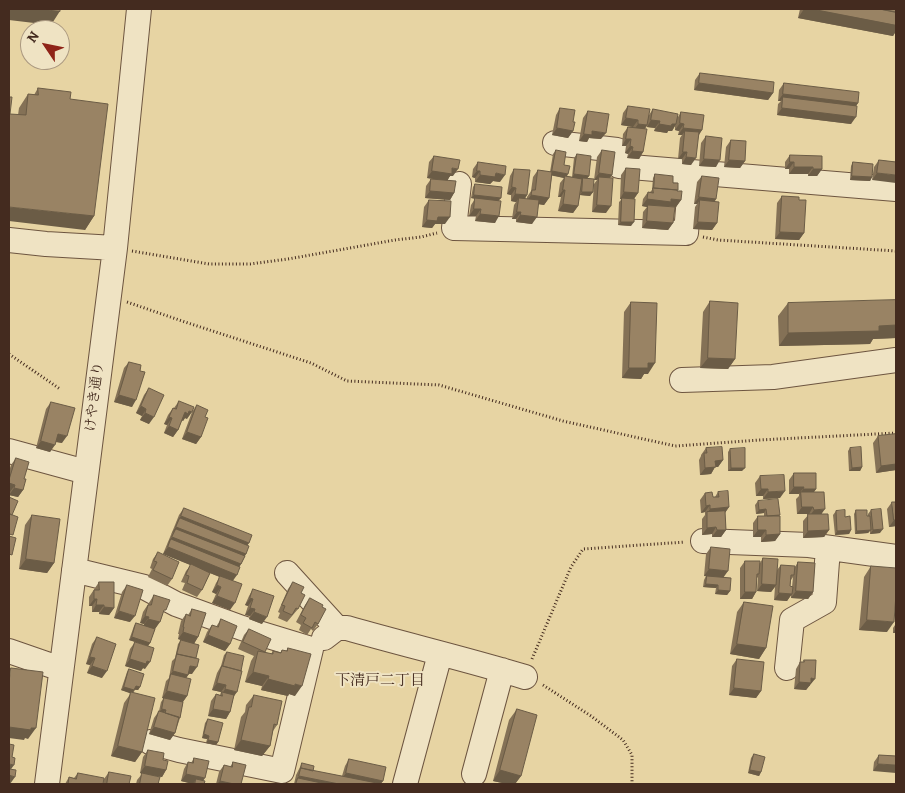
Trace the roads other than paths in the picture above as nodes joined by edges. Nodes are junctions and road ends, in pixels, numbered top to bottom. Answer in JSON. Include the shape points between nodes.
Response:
{"nodes":[{"id":1,"x":139,"y":9,"type":"edge"},
{"id":2,"x":555,"y":143,"type":"dead end"},
{"id":3,"x":691,"y":173,"type":"junction"},
{"id":4,"x":458,"y":184,"type":"edge"},
{"id":5,"x":896,"y":189,"type":"edge"},
{"id":6,"x":9,"y":240,"type":"edge"},
{"id":7,"x":123,"y":252,"type":"junction"},
{"id":8,"x":896,"y":360,"type":"edge"},
{"id":9,"x":682,"y":380,"type":"dead end"},
{"id":10,"x":9,"y":451,"type":"edge"},
{"id":11,"x":86,"y":472,"type":"junction"},
{"id":12,"x":703,"y":541,"type":"road end"},
{"id":13,"x":828,"y":548,"type":"junction"},
{"id":14,"x":896,"y":557,"type":"edge"},
{"id":15,"x":74,"y":570,"type":"junction"},
{"id":16,"x":287,"y":573,"type":"dead end"},
{"id":17,"x":337,"y":628,"type":"junction"},
{"id":18,"x":311,"y":649,"type":"junction"},
{"id":19,"x":9,"y":651,"type":"edge"},
{"id":20,"x":440,"y":654,"type":"junction"},
{"id":21,"x":787,"y":668,"type":"dead end"},
{"id":22,"x":62,"y":669,"type":"junction"},
{"id":23,"x":502,"y":670,"type":"junction"},
{"id":24,"x":525,"y":677,"type":"road end"},
{"id":25,"x":150,"y":742,"type":"dead end"},
{"id":26,"x":474,"y":774,"type":"dead end"},
{"id":27,"x":46,"y":784,"type":"edge"},
{"id":28,"x":405,"y":784,"type":"edge"}],
"edges":[{"from":1,"to":7,"type":"street","name":"けやき通り"},
{"from":2,"to":3,"type":"street","via":[[617,150],[619,166]]},
{"from":3,"to":4,"type":"street","via":[[686,233],[454,228]]},
{"from":3,"to":5,"type":"street"},
{"from":6,"to":7,"type":"street"},
{"from":7,"to":11,"type":"street","name":"けやき通り"},
{"from":8,"to":9,"type":"street","via":[[773,378]]},
{"from":10,"to":11,"type":"street"},
{"from":11,"to":15,"type":"street","name":"けやき通り"},
{"from":12,"to":13,"type":"street"},
{"from":13,"to":14,"type":"street"},
{"from":13,"to":21,"type":"street","via":[[824,602],[792,620]]},
{"from":15,"to":18,"type":"street","via":[[144,587],[176,604]]},
{"from":15,"to":22,"type":"street","name":"けやき通り"},
{"from":16,"to":17,"type":"street"},
{"from":17,"to":18,"type":"street"},
{"from":17,"to":20,"type":"street"},
{"from":18,"to":25,"type":"street","via":[[282,770]]},
{"from":19,"to":22,"type":"street"},
{"from":20,"to":23,"type":"street"},
{"from":20,"to":28,"type":"street"},
{"from":22,"to":27,"type":"street","name":"けやき通り"},
{"from":23,"to":24,"type":"street"},
{"from":23,"to":26,"type":"street"}]}
